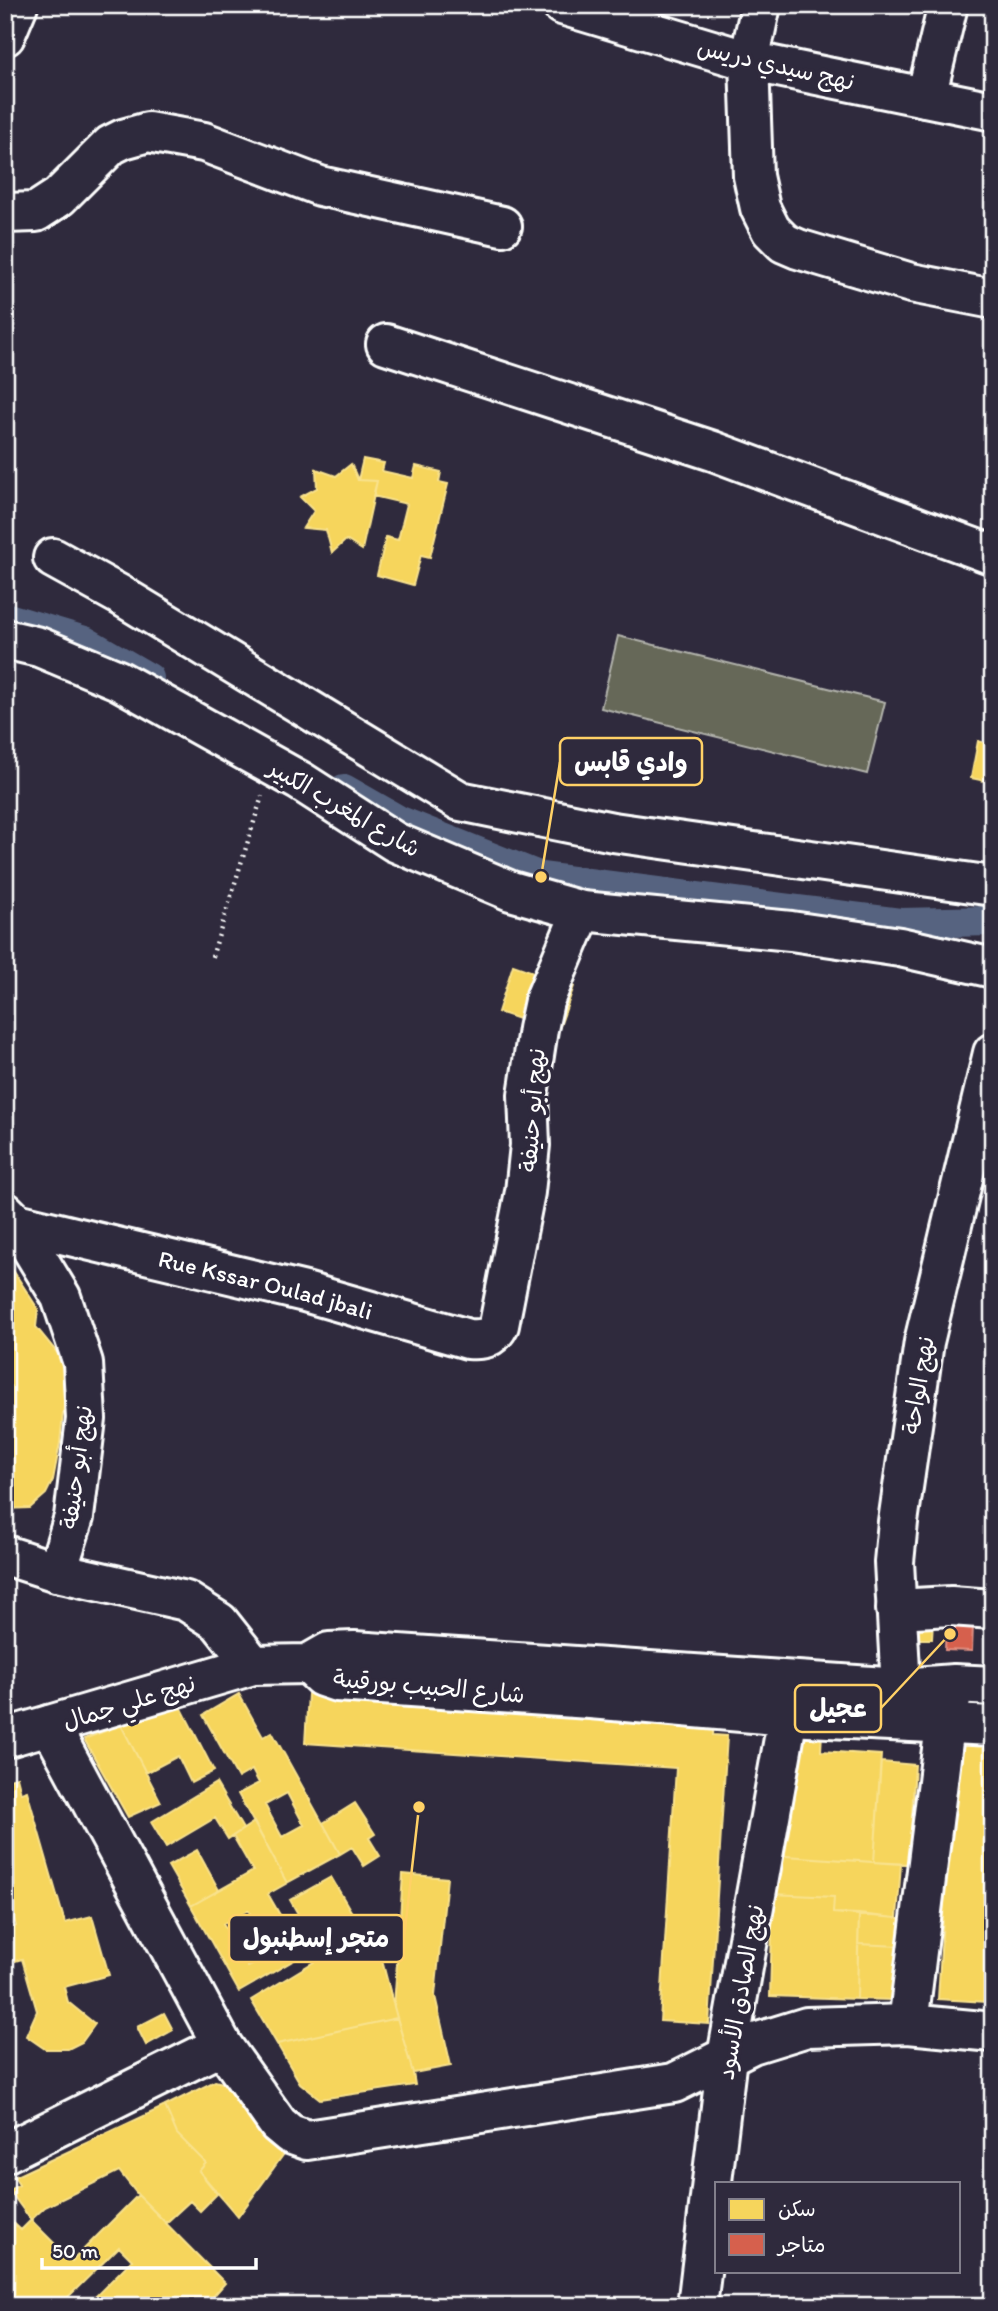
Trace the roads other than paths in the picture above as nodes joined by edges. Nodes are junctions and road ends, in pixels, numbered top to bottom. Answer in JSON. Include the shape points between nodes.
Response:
{"nodes":[{"id":1,"x":18,"y":5,"type":"edge"},
{"id":2,"x":562,"y":5,"type":"edge"},
{"id":3,"x":761,"y":5,"type":"edge"},
{"id":4,"x":948,"y":5,"type":"edge"},
{"id":5,"x":5,"y":37,"type":"edge"},
{"id":6,"x":749,"y":61,"type":"junction"},
{"id":7,"x":926,"y":97,"type":"junction"},
{"id":8,"x":993,"y":111,"type":"edge"},
{"id":9,"x":5,"y":213,"type":"edge"},
{"id":10,"x":502,"y":226,"type":"dead end"},
{"id":11,"x":993,"y":299,"type":"edge"},
{"id":12,"x":386,"y":344,"type":"dead end"},
{"id":13,"x":993,"y":555,"type":"edge"},
{"id":14,"x":53,"y":558,"type":"dead end"},
{"id":15,"x":5,"y":639,"type":"edge"},
{"id":16,"x":993,"y":886,"type":"edge"},
{"id":17,"x":582,"y":911,"type":"junction"},
{"id":18,"x":993,"y":968,"type":"edge"},
{"id":19,"x":993,"y":1053,"type":"edge"},
{"id":20,"x":10,"y":1217,"type":"edge"},
{"id":21,"x":500,"y":1315,"type":"joint"},
{"id":22,"x":5,"y":1555,"type":"edge"},
{"id":23,"x":57,"y":1572,"type":"junction"},
{"id":24,"x":896,"y":1609,"type":"junction"},
{"id":25,"x":993,"y":1609,"type":"edge"},
{"id":26,"x":308,"y":1664,"type":"joint"},
{"id":27,"x":253,"y":1665,"type":"junction"},
{"id":28,"x":954,"y":1684,"type":"junction"},
{"id":29,"x":993,"y":1686,"type":"edge"},
{"id":30,"x":789,"y":1698,"type":"junction"},
{"id":31,"x":901,"y":1705,"type":"junction"},
{"id":32,"x":50,"y":1725,"type":"junction"},
{"id":33,"x":945,"y":1725,"type":"junction"},
{"id":34,"x":993,"y":1726,"type":"edge"},
{"id":35,"x":5,"y":1738,"type":"edge"},
{"id":36,"x":908,"y":2024,"type":"junction"},
{"id":37,"x":993,"y":2032,"type":"edge"},
{"id":38,"x":222,"y":2045,"type":"junction"},
{"id":39,"x":727,"y":2057,"type":"junction"},
{"id":40,"x":5,"y":2153,"type":"edge"},
{"id":41,"x":697,"y":2306,"type":"edge"}],
"edges":[{"from":1,"to":5,"type":"street"},
{"from":2,"to":6,"type":"street","name":"نهج سيدي دريس"},
{"from":3,"to":6,"type":"street"},
{"from":4,"to":7,"type":"street"},
{"from":6,"to":7,"type":"street","name":"نهج سيدي دريس"},
{"from":6,"to":11,"type":"street","via":[[753,176],[760,208],[783,243],[911,284]]},
{"from":7,"to":8,"type":"street","name":"نهج سيدي دريس"},
{"from":9,"to":10,"type":"street","via":[[36,212],[60,197],[111,145],[148,132],[204,142],[320,186]]},
{"from":12,"to":13,"type":"street","via":[[713,451]]},
{"from":14,"to":16,"type":"street","via":[[460,801],[613,832]]},
{"from":15,"to":17,"type":"street","name":"شارع المغرب الكبير","via":[[39,647],[118,680],[272,765],[395,842],[511,891]]},
{"from":17,"to":18,"type":"street","name":"شارع المغرب الكبير","via":[[791,931],[900,947]]},
{"from":17,"to":21,"type":"street","name":"نهج أبو حنيفة","via":[[544,1001],[538,1029],[528,1095],[530,1145],[525,1192]]},
{"from":19,"to":24,"type":"street","name":"نهج الواحة","via":[[924,1342],[898,1522]]},
{"from":20,"to":21,"type":"street","name":"Rue Kssar Oulad jbali","via":[[468,1339],[488,1338],[496,1332]]},
{"from":20,"to":23,"type":"street","name":"نهج أبو حنيفة","via":[[61,1297],[83,1363],[85,1432],[74,1517]]},
{"from":22,"to":23,"type":"street"},
{"from":23,"to":27,"type":"street","via":[[186,1601],[219,1622]]},
{"from":24,"to":25,"type":"street"},
{"from":24,"to":31,"type":"street","name":"نهج الواحة"},
{"from":26,"to":27,"type":"street","name":"نهج علي جمال"},
{"from":26,"to":30,"type":"street","name":"شارع الحبيب بورقيبة","via":[[322,1677],[337,1682],[590,1699]]},
{"from":27,"to":32,"type":"street","name":"نهج علي جمال"},
{"from":28,"to":29,"type":"street","name":"شارع الحبيب بورقيبة"},
{"from":28,"to":31,"type":"street","name":"شارع الحبيب بورقيبة"},
{"from":28,"to":33,"type":"street"},
{"from":30,"to":31,"type":"street","name":"شارع الحبيب بورقيبة"},
{"from":30,"to":39,"type":"street","name":"نهج الصادق الأسود"},
{"from":31,"to":33,"type":"street","name":"شارع الحبيب بورقيبة"},
{"from":32,"to":35,"type":"street","name":"نهج علي جمال"},
{"from":32,"to":38,"type":"street"},
{"from":33,"to":34,"type":"street","name":"شارع الحبيب بورقيبة"},
{"from":33,"to":36,"type":"street"},
{"from":36,"to":37,"type":"street"},
{"from":36,"to":39,"type":"street","via":[[807,2027]]},
{"from":38,"to":39,"type":"street","via":[[278,2124],[307,2140],[674,2083]]},
{"from":38,"to":40,"type":"street"},
{"from":39,"to":41,"type":"street","name":"نهج الصادق الأسود"}]}
